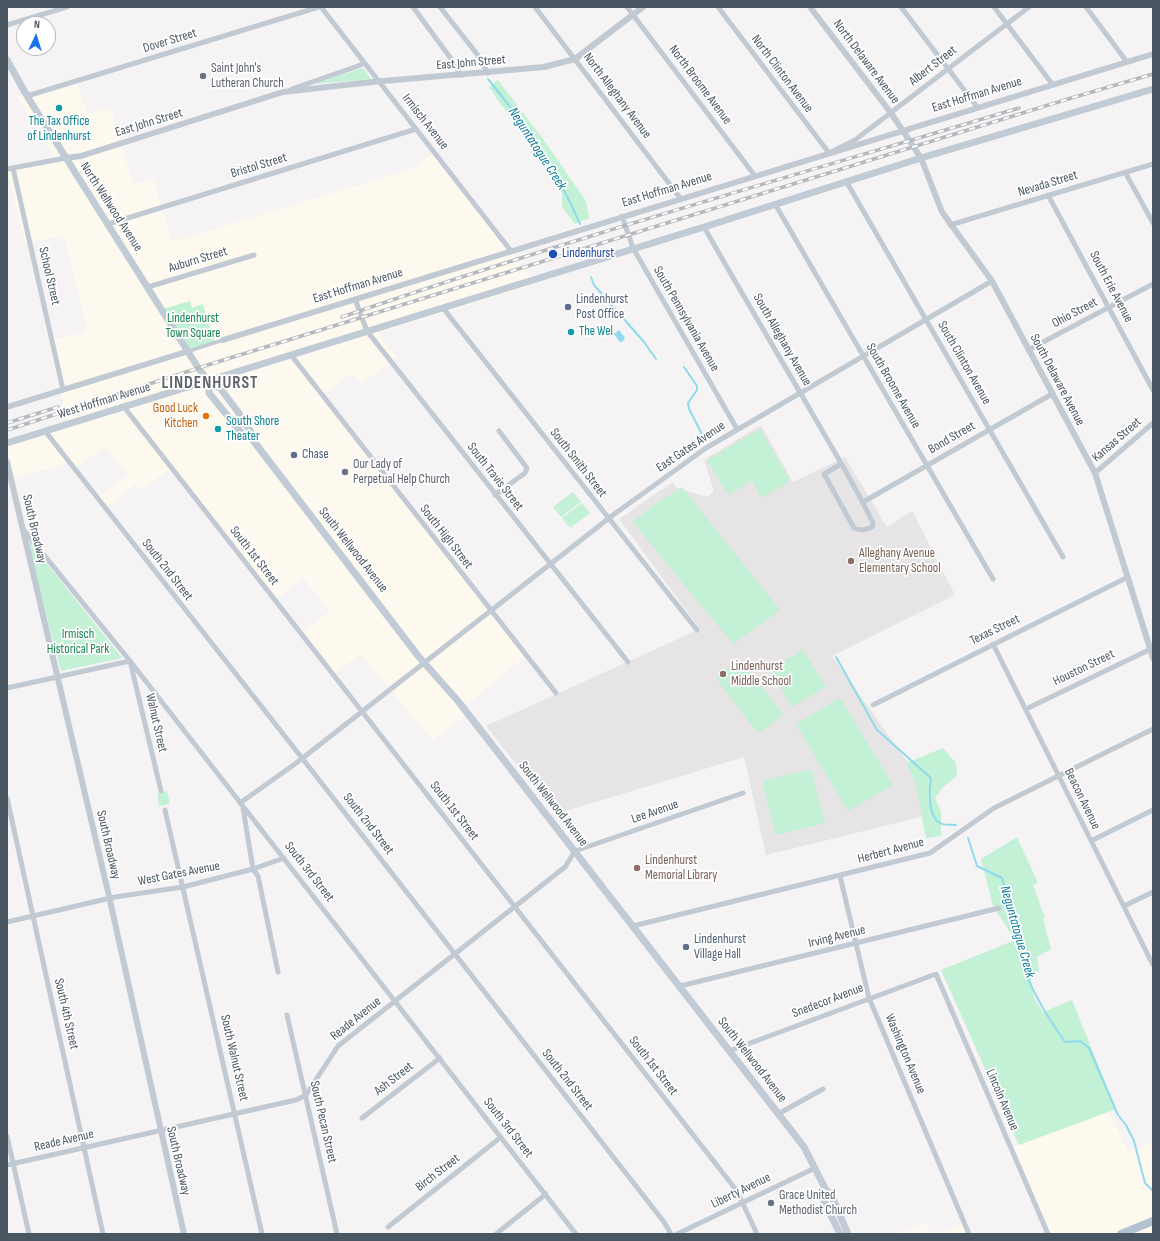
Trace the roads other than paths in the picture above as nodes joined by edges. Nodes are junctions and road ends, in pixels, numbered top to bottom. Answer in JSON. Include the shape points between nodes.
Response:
{"nodes":[{"id":1,"x":67,"y":7,"type":"edge"},
{"id":2,"x":320,"y":7,"type":"edge"},
{"id":3,"x":413,"y":7,"type":"edge"},
{"id":4,"x":440,"y":7,"type":"edge"},
{"id":5,"x":535,"y":7,"type":"edge"},
{"id":6,"x":627,"y":7,"type":"edge"},
{"id":7,"x":643,"y":7,"type":"edge"},
{"id":8,"x":718,"y":7,"type":"edge"},
{"id":9,"x":810,"y":7,"type":"edge"},
{"id":10,"x":901,"y":7,"type":"edge"},
{"id":11,"x":994,"y":7,"type":"edge"},
{"id":12,"x":1029,"y":7,"type":"edge"},
{"id":13,"x":1086,"y":7,"type":"edge"},
{"id":14,"x":633,"y":15,"type":"junction"},
{"id":15,"x":1007,"y":24,"type":"junction"},
{"id":16,"x":7,"y":25,"type":"edge"},
{"id":17,"x":1153,"y":54,"type":"edge"},
{"id":18,"x":574,"y":59,"type":"junction"},
{"id":19,"x":7,"y":60,"type":"edge"},
{"id":20,"x":1127,"y":62,"type":"junction"},
{"id":21,"x":364,"y":63,"type":"junction"},
{"id":22,"x":948,"y":68,"type":"junction"},
{"id":23,"x":488,"y":73,"type":"junction"},
{"id":24,"x":461,"y":75,"type":"junction"},
{"id":25,"x":379,"y":82,"type":"junction"},
{"id":26,"x":1053,"y":85,"type":"junction"},
{"id":27,"x":1153,"y":89,"type":"edge"},
{"id":28,"x":283,"y":92,"type":"junction"},
{"id":29,"x":27,"y":96,"type":"junction"},
{"id":30,"x":978,"y":108,"type":"junction"},
{"id":31,"x":890,"y":113,"type":"junction"},
{"id":32,"x":416,"y":128,"type":"junction"},
{"id":33,"x":903,"y":130,"type":"junction"},
{"id":34,"x":829,"y":153,"type":"junction"},
{"id":35,"x":66,"y":158,"type":"junction"},
{"id":36,"x":921,"y":158,"type":"junction"},
{"id":37,"x":1153,"y":164,"type":"edge"},
{"id":38,"x":10,"y":168,"type":"edge"},
{"id":39,"x":1125,"y":172,"type":"junction"},
{"id":40,"x":755,"y":176,"type":"junction"},
{"id":41,"x":846,"y":181,"type":"junction"},
{"id":42,"x":1048,"y":195,"type":"junction"},
{"id":43,"x":681,"y":199,"type":"junction"},
{"id":44,"x":775,"y":204,"type":"junction"},
{"id":45,"x":622,"y":216,"type":"junction"},
{"id":46,"x":1153,"y":223,"type":"edge"},
{"id":47,"x":108,"y":224,"type":"junction"},
{"id":48,"x":950,"y":224,"type":"junction"},
{"id":49,"x":704,"y":227,"type":"junction"},
{"id":50,"x":633,"y":248,"type":"junction"},
{"id":51,"x":511,"y":251,"type":"junction"},
{"id":52,"x":254,"y":255,"type":"dead end"},
{"id":53,"x":992,"y":281,"type":"junction"},
{"id":54,"x":1153,"y":284,"type":"edge"},
{"id":55,"x":148,"y":287,"type":"junction"},
{"id":56,"x":355,"y":300,"type":"junction"},
{"id":57,"x":1109,"y":307,"type":"junction"},
{"id":58,"x":443,"y":308,"type":"junction"},
{"id":59,"x":926,"y":320,"type":"junction"},
{"id":60,"x":368,"y":332,"type":"junction"},
{"id":61,"x":223,"y":340,"type":"joint"},
{"id":62,"x":1028,"y":350,"type":"junction"},
{"id":63,"x":189,"y":351,"type":"junction"},
{"id":64,"x":291,"y":355,"type":"junction"},
{"id":65,"x":862,"y":356,"type":"junction"},
{"id":66,"x":198,"y":366,"type":"joint"},
{"id":67,"x":208,"y":381,"type":"junction"},
{"id":68,"x":63,"y":390,"type":"junction"},
{"id":69,"x":1153,"y":390,"type":"edge"},
{"id":70,"x":800,"y":393,"type":"junction"},
{"id":71,"x":1052,"y":394,"type":"junction"},
{"id":72,"x":7,"y":407,"type":"edge"},
{"id":73,"x":124,"y":407,"type":"junction"},
{"id":74,"x":1153,"y":423,"type":"edge"},
{"id":75,"x":737,"y":429,"type":"junction"},
{"id":76,"x":990,"y":429,"type":"junction"},
{"id":77,"x":45,"y":431,"type":"junction"},
{"id":78,"x":499,"y":432,"type":"dead end"},
{"id":79,"x":252,"y":439,"type":"junction"},
{"id":80,"x":7,"y":443,"type":"edge"},
{"id":81,"x":7,"y":462,"type":"edge"},
{"id":82,"x":841,"y":464,"type":"junction"},
{"id":83,"x":926,"y":465,"type":"junction"},
{"id":84,"x":1095,"y":473,"type":"junction"},
{"id":85,"x":495,"y":495,"type":"junction"},
{"id":86,"x":863,"y":502,"type":"junction"},
{"id":87,"x":608,"y":519,"type":"junction"},
{"id":88,"x":21,"y":527,"type":"junction"},
{"id":89,"x":1064,"y":557,"type":"dead end"},
{"id":90,"x":550,"y":564,"type":"junction"},
{"id":91,"x":1128,"y":577,"type":"junction"},
{"id":92,"x":993,"y":578,"type":"dead end"},
{"id":93,"x":490,"y":610,"type":"junction"},
{"id":94,"x":697,"y":630,"type":"dead end"},
{"id":95,"x":993,"y":644,"type":"junction"},
{"id":96,"x":1152,"y":649,"type":"edge"},
{"id":97,"x":1153,"y":658,"type":"edge"},
{"id":98,"x":130,"y":660,"type":"junction"},
{"id":99,"x":423,"y":662,"type":"junction"},
{"id":100,"x":628,"y":662,"type":"dead end"},
{"id":101,"x":58,"y":676,"type":"junction"},
{"id":102,"x":7,"y":688,"type":"edge"},
{"id":103,"x":556,"y":693,"type":"dead end"},
{"id":104,"x":873,"y":705,"type":"dead end"},
{"id":105,"x":1026,"y":709,"type":"junction"},
{"id":106,"x":362,"y":711,"type":"junction"},
{"id":107,"x":1153,"y":729,"type":"edge"},
{"id":108,"x":302,"y":758,"type":"junction"},
{"id":109,"x":1058,"y":776,"type":"junction"},
{"id":110,"x":161,"y":791,"type":"dead end"},
{"id":111,"x":744,"y":793,"type":"dead end"},
{"id":112,"x":7,"y":798,"type":"edge"},
{"id":113,"x":240,"y":803,"type":"junction"},
{"id":114,"x":243,"y":808,"type":"junction"},
{"id":115,"x":165,"y":810,"type":"dead end"},
{"id":116,"x":1153,"y":810,"type":"edge"},
{"id":117,"x":1090,"y":841,"type":"junction"},
{"id":118,"x":575,"y":851,"type":"junction"},
{"id":119,"x":284,"y":858,"type":"junction"},
{"id":120,"x":253,"y":869,"type":"junction"},
{"id":121,"x":840,"y":876,"type":"junction"},
{"id":122,"x":183,"y":887,"type":"junction"},
{"id":123,"x":1153,"y":892,"type":"edge"},
{"id":124,"x":109,"y":898,"type":"junction"},
{"id":125,"x":1124,"y":906,"type":"junction"},
{"id":126,"x":515,"y":907,"type":"junction"},
{"id":127,"x":999,"y":908,"type":"dead end"},
{"id":128,"x":33,"y":916,"type":"junction"},
{"id":129,"x":7,"y":922,"type":"edge"},
{"id":130,"x":633,"y":926,"type":"junction"},
{"id":131,"x":856,"y":944,"type":"junction"},
{"id":132,"x":456,"y":954,"type":"junction"},
{"id":133,"x":1153,"y":965,"type":"edge"},
{"id":134,"x":278,"y":972,"type":"dead end"},
{"id":135,"x":936,"y":974,"type":"joint"},
{"id":136,"x":680,"y":986,"type":"junction"},
{"id":137,"x":869,"y":998,"type":"junction"},
{"id":138,"x":395,"y":1001,"type":"junction"},
{"id":139,"x":287,"y":1015,"type":"dead end"},
{"id":140,"x":729,"y":1051,"type":"junction"},
{"id":141,"x":440,"y":1058,"type":"junction"},
{"id":142,"x":823,"y":1089,"type":"dead end"},
{"id":143,"x":306,"y":1095,"type":"junction"},
{"id":144,"x":236,"y":1112,"type":"junction"},
{"id":145,"x":778,"y":1114,"type":"junction"},
{"id":146,"x":362,"y":1118,"type":"dead end"},
{"id":147,"x":160,"y":1130,"type":"junction"},
{"id":148,"x":7,"y":1136,"type":"edge"},
{"id":149,"x":501,"y":1137,"type":"junction"},
{"id":150,"x":85,"y":1148,"type":"junction"},
{"id":151,"x":13,"y":1164,"type":"junction"},
{"id":152,"x":7,"y":1166,"type":"edge"},
{"id":153,"x":814,"y":1168,"type":"junction"},
{"id":154,"x":826,"y":1190,"type":"junction"},
{"id":155,"x":546,"y":1194,"type":"junction"},
{"id":156,"x":741,"y":1202,"type":"junction"},
{"id":157,"x":1153,"y":1221,"type":"edge"},
{"id":158,"x":388,"y":1227,"type":"dead end"},
{"id":159,"x":29,"y":1234,"type":"edge"},
{"id":160,"x":103,"y":1234,"type":"edge"},
{"id":161,"x":184,"y":1234,"type":"edge"},
{"id":162,"x":262,"y":1234,"type":"edge"},
{"id":163,"x":337,"y":1234,"type":"edge"},
{"id":164,"x":496,"y":1234,"type":"edge"},
{"id":165,"x":576,"y":1234,"type":"edge"},
{"id":166,"x":671,"y":1234,"type":"edge"},
{"id":167,"x":677,"y":1234,"type":"edge"},
{"id":168,"x":757,"y":1234,"type":"edge"},
{"id":169,"x":840,"y":1234,"type":"edge"},
{"id":170,"x":848,"y":1234,"type":"edge"},
{"id":171,"x":969,"y":1234,"type":"edge"},
{"id":172,"x":1048,"y":1234,"type":"edge"},
{"id":173,"x":1121,"y":1234,"type":"edge"}],
"edges":[{"from":1,"to":16,"type":"street"},
{"from":2,"to":21,"type":"street","name":"Irmisch Avenue"},
{"from":2,"to":29,"type":"street","name":"Dover Street"},
{"from":3,"to":24,"type":"street"},
{"from":4,"to":23,"type":"street","via":[[477,54]]},
{"from":5,"to":18,"type":"street","name":"North Alleghany Avenue"},
{"from":6,"to":14,"type":"street","name":"North Broome Avenue"},
{"from":7,"to":14,"type":"street","name":"East John Street"},
{"from":8,"to":34,"type":"street","name":"North Clinton Avenue"},
{"from":9,"to":31,"type":"street","name":"North Delaware Avenue"},
{"from":10,"to":22,"type":"street"},
{"from":11,"to":15,"type":"street"},
{"from":12,"to":15,"type":"street","name":"Albert Street"},
{"from":13,"to":20,"type":"street"},
{"from":14,"to":18,"type":"street","name":"East John Street"},
{"from":14,"to":40,"type":"street","name":"North Broome Avenue"},
{"from":15,"to":22,"type":"street","name":"Albert Street"},
{"from":15,"to":26,"type":"street"},
{"from":17,"to":20,"type":"street","name":"East Hoffman Avenue"},
{"from":18,"to":23,"type":"street","name":"East John Street","via":[[544,67]]},
{"from":18,"to":43,"type":"street","name":"North Alleghany Avenue"},
{"from":19,"to":29,"type":"main road","name":"North Wellwood Avenue"},
{"from":20,"to":26,"type":"street","name":"East Hoffman Avenue"},
{"from":21,"to":25,"type":"street","name":"Irmisch Avenue"},
{"from":21,"to":28,"type":"street","name":"East John Street"},
{"from":22,"to":30,"type":"street"},
{"from":22,"to":31,"type":"street","name":"Albert Street"},
{"from":23,"to":24,"type":"street","name":"East John Street"},
{"from":24,"to":25,"type":"street","name":"East John Street"},
{"from":25,"to":28,"type":"street","name":"East John Street"},
{"from":25,"to":32,"type":"street","name":"Irmisch Avenue"},
{"from":26,"to":30,"type":"street","name":"East Hoffman Avenue"},
{"from":27,"to":36,"type":"main road"},
{"from":28,"to":35,"type":"street","name":"East John Street","via":[[81,156]]},
{"from":29,"to":35,"type":"main road","name":"North Wellwood Avenue"},
{"from":30,"to":33,"type":"street","name":"East Hoffman Avenue"},
{"from":31,"to":33,"type":"street","name":"North Delaware Avenue"},
{"from":31,"to":34,"type":"street","name":"Albert Street","via":[[855,140]]},
{"from":32,"to":47,"type":"street","name":"Bristol Street"},
{"from":32,"to":51,"type":"street","name":"Irmisch Avenue"},
{"from":33,"to":34,"type":"street","name":"East Hoffman Avenue"},
{"from":33,"to":36,"type":"street","name":"South Delaware Avenue"},
{"from":34,"to":40,"type":"street","name":"East Hoffman Avenue"},
{"from":35,"to":38,"type":"street"},
{"from":35,"to":47,"type":"main road","name":"North Wellwood Avenue"},
{"from":36,"to":41,"type":"main road"},
{"from":36,"to":48,"type":"street","name":"South Delaware Avenue","via":[[942,212]]},
{"from":37,"to":39,"type":"street","name":"Nevada Street"},
{"from":38,"to":68,"type":"street","name":"School Street"},
{"from":39,"to":42,"type":"street","name":"Nevada Street"},
{"from":39,"to":46,"type":"street"},
{"from":40,"to":43,"type":"street","name":"East Hoffman Avenue"},
{"from":41,"to":44,"type":"main road"},
{"from":41,"to":59,"type":"street","name":"South Clinton Avenue"},
{"from":42,"to":48,"type":"street","name":"Nevada Street"},
{"from":42,"to":57,"type":"street","name":"South Erie Avenue"},
{"from":43,"to":45,"type":"street","name":"East Hoffman Avenue"},
{"from":44,"to":49,"type":"main road"},
{"from":44,"to":65,"type":"street","name":"South Broome Avenue"},
{"from":45,"to":50,"type":"street","name":"South Pennsylvania Avenue"},
{"from":45,"to":51,"type":"street","name":"East Hoffman Avenue"},
{"from":47,"to":55,"type":"main road","name":"North Wellwood Avenue"},
{"from":48,"to":53,"type":"street","name":"South Delaware Avenue"},
{"from":49,"to":50,"type":"main road"},
{"from":49,"to":70,"type":"street","name":"South Alleghany Avenue"},
{"from":50,"to":58,"type":"main road"},
{"from":50,"to":75,"type":"street","name":"South Pennsylvania Avenue"},
{"from":51,"to":56,"type":"street","name":"East Hoffman Avenue"},
{"from":52,"to":55,"type":"street","name":"Auburn Street"},
{"from":53,"to":59,"type":"street","name":"East Gates Avenue"},
{"from":53,"to":62,"type":"street","name":"South Delaware Avenue"},
{"from":54,"to":57,"type":"street","name":"Ohio Street"},
{"from":55,"to":63,"type":"main road","name":"North Wellwood Avenue"},
{"from":56,"to":60,"type":"street","name":"South Travis Street"},
{"from":56,"to":61,"type":"street","name":"East Hoffman Avenue"},
{"from":57,"to":62,"type":"street","name":"Ohio Street"},
{"from":57,"to":69,"type":"street","name":"South Erie Avenue"},
{"from":58,"to":60,"type":"main road"},
{"from":58,"to":87,"type":"street","name":"South Smith Street"},
{"from":59,"to":65,"type":"street","name":"East Gates Avenue"},
{"from":59,"to":76,"type":"street","name":"South Clinton Avenue"},
{"from":60,"to":64,"type":"main road"},
{"from":60,"to":85,"type":"street","name":"South Travis Street"},
{"from":61,"to":63,"type":"street","name":"East Hoffman Avenue"},
{"from":62,"to":71,"type":"street","name":"South Delaware Avenue"},
{"from":63,"to":66,"type":"main road","name":"North Wellwood Avenue"},
{"from":63,"to":68,"type":"street","name":"West Hoffman Avenue"},
{"from":64,"to":67,"type":"main road"},
{"from":64,"to":93,"type":"street","name":"South High Street"},
{"from":65,"to":70,"type":"street","name":"East Gates Avenue"},
{"from":65,"to":83,"type":"street","name":"South Broome Avenue"},
{"from":66,"to":67,"type":"main road","name":"South Wellwood Avenue"},
{"from":67,"to":73,"type":"main road","name":"West Hoffman Avenue"},
{"from":67,"to":79,"type":"main road","name":"South Wellwood Avenue","via":[[220,388],[246,424]]},
{"from":67,"to":79,"type":"main road","name":"South Wellwood Avenue","via":[[209,394],[244,436]]},
{"from":68,"to":72,"type":"street","name":"West Hoffman Avenue"},
{"from":70,"to":75,"type":"street","name":"East Gates Avenue"},
{"from":70,"to":82,"type":"street","name":"South Alleghany Avenue"},
{"from":71,"to":76,"type":"street","name":"Bond Street"},
{"from":71,"to":84,"type":"street","name":"South Delaware Avenue"},
{"from":73,"to":77,"type":"main road","name":"West Hoffman Avenue"},
{"from":73,"to":106,"type":"street","name":"South 1st Street"},
{"from":74,"to":84,"type":"street","name":"Kansas Street"},
{"from":75,"to":87,"type":"street","name":"East Gates Avenue","via":[[706,448]]},
{"from":76,"to":83,"type":"street","name":"Bond Street"},
{"from":76,"to":89,"type":"street","name":"South Clinton Avenue"},
{"from":77,"to":80,"type":"main road","name":"West Hoffman Avenue"},
{"from":77,"to":108,"type":"street","name":"South 2nd Street"},
{"from":78,"to":85,"type":"street","via":[[527,468],[525,473]]},
{"from":79,"to":99,"type":"main road","name":"South Wellwood Avenue"},
{"from":81,"to":88,"type":"street","name":"South Broadway"},
{"from":82,"to":86,"type":"street","name":"South Alleghany Avenue"},
{"from":82,"to":86,"type":"street","name":"South Alleghany Avenue","via":[[824,474],[854,528],[859,530],[873,524]]},
{"from":83,"to":86,"type":"street","name":"Bond Street"},
{"from":83,"to":92,"type":"street","name":"South Broome Avenue"},
{"from":84,"to":91,"type":"street","name":"South Delaware Avenue"},
{"from":85,"to":90,"type":"street","name":"South Travis Street"},
{"from":87,"to":90,"type":"street","name":"East Gates Avenue"},
{"from":87,"to":94,"type":"street","name":"South Smith Street"},
{"from":88,"to":98,"type":"street","name":"South 3rd Street"},
{"from":88,"to":101,"type":"street","name":"South Broadway"},
{"from":90,"to":93,"type":"street","name":"East Gates Avenue"},
{"from":90,"to":100,"type":"street","name":"South Travis Street"},
{"from":91,"to":95,"type":"street","name":"Texas Street"},
{"from":91,"to":96,"type":"street","name":"South Delaware Avenue"},
{"from":93,"to":99,"type":"street","name":"East Gates Avenue"},
{"from":93,"to":103,"type":"street","name":"South High Street"},
{"from":95,"to":104,"type":"street","name":"Texas Street"},
{"from":95,"to":105,"type":"street","name":"Beacon Avenue"},
{"from":96,"to":97,"type":"street","name":"South Delaware Avenue"},
{"from":96,"to":105,"type":"street","name":"Houston Street"},
{"from":98,"to":101,"type":"street"},
{"from":98,"to":110,"type":"street","name":"Walnut Street"},
{"from":98,"to":113,"type":"street","name":"South 3rd Street"},
{"from":99,"to":106,"type":"street"},
{"from":99,"to":118,"type":"main road","name":"South Wellwood Avenue","via":[[458,701]]},
{"from":101,"to":102,"type":"street"},
{"from":101,"to":124,"type":"street","name":"South Broadway"},
{"from":105,"to":109,"type":"street","name":"Beacon Avenue"},
{"from":106,"to":108,"type":"street"},
{"from":106,"to":126,"type":"street","name":"South 1st Street"},
{"from":107,"to":109,"type":"street","name":"Herbert Avenue"},
{"from":108,"to":113,"type":"street"},
{"from":108,"to":132,"type":"street","name":"South 2nd Street"},
{"from":109,"to":117,"type":"street","name":"Beacon Avenue"},
{"from":109,"to":121,"type":"street","name":"Herbert Avenue","via":[[994,808],[930,853]]},
{"from":111,"to":118,"type":"street","name":"Lee Avenue"},
{"from":112,"to":128,"type":"street","name":"South 4th Street"},
{"from":113,"to":114,"type":"street","name":"South 3rd Street"},
{"from":114,"to":119,"type":"street","name":"South 3rd Street"},
{"from":114,"to":120,"type":"street"},
{"from":115,"to":122,"type":"street"},
{"from":116,"to":117,"type":"street"},
{"from":117,"to":125,"type":"street","name":"Beacon Avenue"},
{"from":118,"to":126,"type":"street","name":"Reade Avenue","via":[[565,867]]},
{"from":118,"to":130,"type":"main road","name":"South Wellwood Avenue"},
{"from":119,"to":120,"type":"street","name":"West Gates Avenue"},
{"from":119,"to":138,"type":"street","name":"South 3rd Street"},
{"from":120,"to":122,"type":"street","name":"West Gates Avenue"},
{"from":120,"to":134,"type":"street","via":[[258,876]]},
{"from":121,"to":130,"type":"street","name":"Herbert Avenue"},
{"from":121,"to":131,"type":"street","name":"Washington Avenue"},
{"from":122,"to":124,"type":"street","name":"West Gates Avenue"},
{"from":122,"to":144,"type":"street","name":"South Walnut Street"},
{"from":123,"to":125,"type":"street"},
{"from":124,"to":128,"type":"street","name":"West Gates Avenue"},
{"from":124,"to":147,"type":"street","name":"South Broadway"},
{"from":125,"to":133,"type":"street","name":"Beacon Avenue"},
{"from":126,"to":132,"type":"street","name":"Reade Avenue"},
{"from":126,"to":156,"type":"street","name":"South 1st Street","via":[[737,1191]]},
{"from":127,"to":131,"type":"street","name":"Irving Avenue"},
{"from":128,"to":129,"type":"street","name":"West Gates Avenue"},
{"from":128,"to":150,"type":"street","name":"South 4th Street"},
{"from":130,"to":136,"type":"main road","name":"South Wellwood Avenue"},
{"from":131,"to":136,"type":"street","name":"Irving Avenue"},
{"from":131,"to":137,"type":"street","name":"Washington Avenue"},
{"from":132,"to":138,"type":"street","name":"Reade Avenue"},
{"from":132,"to":166,"type":"street","name":"South 2nd Street"},
{"from":135,"to":137,"type":"street","name":"Snedecor Avenue"},
{"from":135,"to":172,"type":"street","name":"Lincoln Avenue"},
{"from":136,"to":140,"type":"main road","name":"South Wellwood Avenue"},
{"from":137,"to":140,"type":"street","name":"Snedecor Avenue"},
{"from":137,"to":171,"type":"street","name":"Washington Avenue"},
{"from":138,"to":141,"type":"street","name":"South 3rd Street"},
{"from":138,"to":143,"type":"street","name":"Reade Avenue","via":[[338,1046]]},
{"from":139,"to":143,"type":"street","name":"South Pecan Street"},
{"from":140,"to":145,"type":"main road","name":"South Wellwood Avenue"},
{"from":141,"to":146,"type":"street","name":"Ash Street"},
{"from":141,"to":149,"type":"street","name":"South 3rd Street"},
{"from":142,"to":145,"type":"street"},
{"from":143,"to":144,"type":"street","name":"Reade Avenue","via":[[296,1100]]},
{"from":143,"to":163,"type":"street","name":"South Pecan Street"},
{"from":144,"to":147,"type":"street","name":"Reade Avenue"},
{"from":144,"to":162,"type":"street","name":"South Walnut Street"},
{"from":145,"to":153,"type":"main road","name":"South Wellwood Avenue","via":[[804,1147]]},
{"from":147,"to":150,"type":"street","name":"Reade Avenue"},
{"from":147,"to":161,"type":"street","name":"South Broadway"},
{"from":148,"to":151,"type":"street"},
{"from":149,"to":155,"type":"street","name":"South 3rd Street"},
{"from":149,"to":158,"type":"street","name":"Birch Street"},
{"from":150,"to":151,"type":"street","name":"Reade Avenue"},
{"from":150,"to":160,"type":"street","name":"South 4th Street"},
{"from":151,"to":152,"type":"street","name":"Reade Avenue"},
{"from":151,"to":159,"type":"street"},
{"from":153,"to":154,"type":"main road","name":"South Wellwood Avenue"},
{"from":153,"to":156,"type":"street","name":"Liberty Avenue"},
{"from":154,"to":169,"type":"main road","name":"South Wellwood Avenue","via":[[822,1197]]},
{"from":154,"to":170,"type":"main road","name":"South Wellwood Avenue","via":[[831,1194]]},
{"from":155,"to":164,"type":"street"},
{"from":155,"to":165,"type":"street","name":"South 3rd Street"},
{"from":156,"to":167,"type":"street","name":"Liberty Avenue"},
{"from":156,"to":168,"type":"street","name":"South 1st Street"},
{"from":157,"to":173,"type":"main road"}]}
